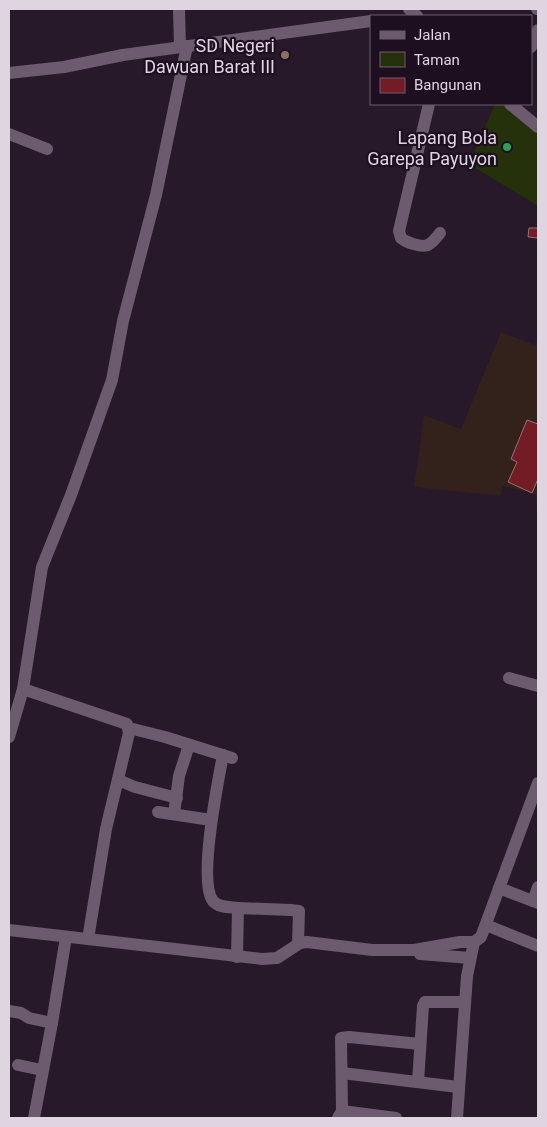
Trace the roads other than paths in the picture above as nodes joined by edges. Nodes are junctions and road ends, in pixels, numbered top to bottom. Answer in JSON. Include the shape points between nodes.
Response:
{"nodes":[{"id":1,"x":180,"y":9,"type":"edge"},
{"id":2,"x":370,"y":21,"type":"edge"},
{"id":3,"x":538,"y":30,"type":"edge"},
{"id":4,"x":532,"y":45,"type":"edge"},
{"id":5,"x":184,"y":46,"type":"junction"},
{"id":6,"x":9,"y":74,"type":"edge"},
{"id":7,"x":429,"y":105,"type":"edge"},
{"id":8,"x":511,"y":105,"type":"edge"},
{"id":9,"x":538,"y":127,"type":"edge"},
{"id":10,"x":9,"y":134,"type":"edge"},
{"id":11,"x":47,"y":149,"type":"dead end"},
{"id":12,"x":440,"y":233,"type":"dead end"},
{"id":13,"x":509,"y":678,"type":"dead end"},
{"id":14,"x":538,"y":686,"type":"edge"},
{"id":15,"x":23,"y":689,"type":"junction"},
{"id":16,"x":129,"y":728,"type":"junction"},
{"id":17,"x":9,"y":738,"type":"edge"},
{"id":18,"x":189,"y":745,"type":"junction"},
{"id":19,"x":118,"y":780,"type":"junction"},
{"id":20,"x":538,"y":783,"type":"edge"},
{"id":21,"x":177,"y":798,"type":"junction"},
{"id":22,"x":535,"y":802,"type":"edge"},
{"id":23,"x":158,"y":812,"type":"dead end"},
{"id":24,"x":174,"y":814,"type":"junction"},
{"id":25,"x":211,"y":820,"type":"junction"},
{"id":26,"x":538,"y":887,"type":"edge"},
{"id":27,"x":499,"y":888,"type":"junction"},
{"id":28,"x":536,"y":902,"type":"edge"},
{"id":29,"x":238,"y":908,"type":"junction"},
{"id":30,"x":486,"y":925,"type":"junction"},
{"id":31,"x":9,"y":930,"type":"edge"},
{"id":32,"x":66,"y":937,"type":"junction"},
{"id":33,"x":88,"y":939,"type":"junction"},
{"id":34,"x":474,"y":942,"type":"junction"},
{"id":35,"x":298,"y":944,"type":"junction"},
{"id":36,"x":538,"y":946,"type":"edge"},
{"id":37,"x":414,"y":950,"type":"junction"},
{"id":38,"x":237,"y":957,"type":"junction"},
{"id":39,"x":470,"y":958,"type":"junction"},
{"id":40,"x":464,"y":1002,"type":"junction"},
{"id":41,"x":9,"y":1012,"type":"edge"},
{"id":42,"x":52,"y":1023,"type":"junction"},
{"id":43,"x":420,"y":1044,"type":"junction"},
{"id":44,"x":18,"y":1065,"type":"dead end"},
{"id":45,"x":42,"y":1070,"type":"junction"},
{"id":46,"x":342,"y":1073,"type":"junction"},
{"id":47,"x":418,"y":1082,"type":"junction"},
{"id":48,"x":458,"y":1087,"type":"junction"},
{"id":49,"x":340,"y":1115,"type":"edge"},
{"id":50,"x":34,"y":1118,"type":"edge"},
{"id":51,"x":396,"y":1118,"type":"edge"},
{"id":52,"x":457,"y":1118,"type":"edge"}],
"edges":[{"from":1,"to":5,"type":"street"},
{"from":2,"to":5,"type":"street"},
{"from":3,"to":4,"type":"street"},
{"from":5,"to":6,"type":"street"},
{"from":5,"to":15,"type":"street","via":[[156,195],[123,320],[112,380],[42,567]]},
{"from":7,"to":12,"type":"street","via":[[400,231],[404,241],[424,245]]},
{"from":8,"to":9,"type":"street"},
{"from":10,"to":11,"type":"street"},
{"from":13,"to":14,"type":"street"},
{"from":15,"to":16,"type":"street","via":[[127,724]]},
{"from":15,"to":17,"type":"street"},
{"from":16,"to":18,"type":"street"},
{"from":16,"to":19,"type":"street"},
{"from":18,"to":21,"type":"street","via":[[179,776]]},
{"from":18,"to":25,"type":"street","via":[[228,757]]},
{"from":19,"to":21,"type":"street"},
{"from":19,"to":33,"type":"street","via":[[106,829]]},
{"from":20,"to":22,"type":"street"},
{"from":21,"to":24,"type":"street"},
{"from":22,"to":27,"type":"street"},
{"from":23,"to":24,"type":"street"},
{"from":24,"to":25,"type":"street"},
{"from":25,"to":29,"type":"street","via":[[210,894],[217,905]]},
{"from":26,"to":28,"type":"street"},
{"from":27,"to":28,"type":"street"},
{"from":27,"to":30,"type":"street"},
{"from":29,"to":35,"type":"street","via":[[299,911]]},
{"from":29,"to":38,"type":"street"},
{"from":30,"to":34,"type":"street","via":[[481,937]]},
{"from":30,"to":36,"type":"street"},
{"from":31,"to":32,"type":"street"},
{"from":32,"to":33,"type":"street"},
{"from":32,"to":42,"type":"street"},
{"from":33,"to":38,"type":"street"},
{"from":34,"to":37,"type":"street"},
{"from":34,"to":39,"type":"street"},
{"from":35,"to":37,"type":"street"},
{"from":35,"to":38,"type":"street","via":[[278,958]]},
{"from":37,"to":39,"type":"street","via":[[421,954]]},
{"from":39,"to":40,"type":"street"},
{"from":40,"to":43,"type":"street","via":[[425,1002]]},
{"from":40,"to":48,"type":"street"},
{"from":41,"to":42,"type":"street"},
{"from":42,"to":45,"type":"street"},
{"from":43,"to":46,"type":"street","via":[[341,1038]]},
{"from":43,"to":47,"type":"street"},
{"from":44,"to":45,"type":"street"},
{"from":45,"to":50,"type":"street"},
{"from":46,"to":47,"type":"street"},
{"from":46,"to":49,"type":"street"},
{"from":47,"to":48,"type":"street"},
{"from":48,"to":52,"type":"street"},
{"from":49,"to":51,"type":"street"}]}
